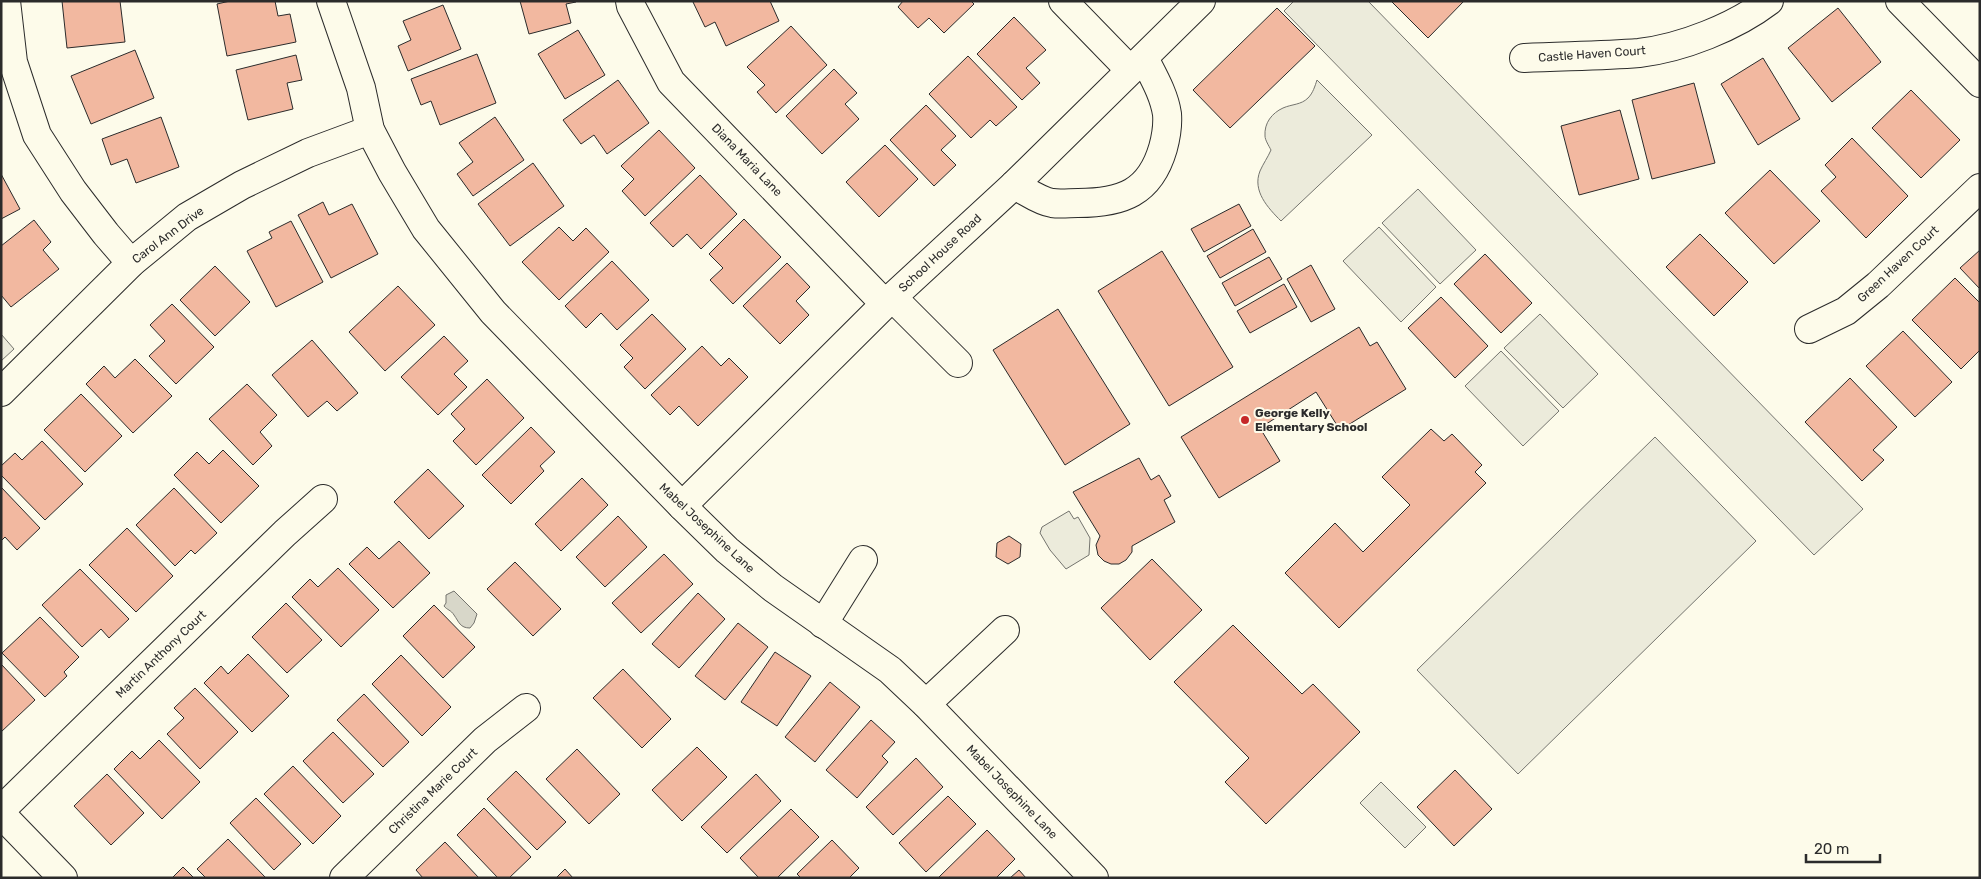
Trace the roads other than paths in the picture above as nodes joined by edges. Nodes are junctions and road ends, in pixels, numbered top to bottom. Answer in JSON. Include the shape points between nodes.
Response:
{"nodes":[{"id":1,"x":6,"y":1,"type":"edge"},
{"id":2,"x":331,"y":1,"type":"edge"},
{"id":3,"x":630,"y":1,"type":"edge"},
{"id":4,"x":1062,"y":1,"type":"edge"},
{"id":5,"x":1201,"y":1,"type":"edge"},
{"id":6,"x":1770,"y":1,"type":"edge"},
{"id":7,"x":1900,"y":1,"type":"edge"},
{"id":8,"x":1524,"y":58,"type":"dead end"},
{"id":9,"x":7,"y":64,"type":"edge"},
{"id":10,"x":1137,"y":64,"type":"junction"},
{"id":11,"x":1980,"y":83,"type":"edge"},
{"id":12,"x":370,"y":130,"type":"junction"},
{"id":13,"x":1014,"y":185,"type":"junction"},
{"id":14,"x":1980,"y":188,"type":"edge"},
{"id":15,"x":131,"y":263,"type":"junction"},
{"id":16,"x":888,"y":300,"type":"junction"},
{"id":17,"x":1809,"y":329,"type":"dead end"},
{"id":18,"x":958,"y":363,"type":"dead end"},
{"id":19,"x":1,"y":392,"type":"edge"},
{"id":20,"x":323,"y":499,"type":"dead end"},
{"id":21,"x":682,"y":506,"type":"junction"},
{"id":22,"x":863,"y":560,"type":"dead end"},
{"id":23,"x":823,"y":624,"type":"junction"},
{"id":24,"x":1005,"y":630,"type":"dead end"},
{"id":25,"x":926,"y":704,"type":"junction"},
{"id":26,"x":526,"y":708,"type":"dead end"},
{"id":27,"x":1,"y":812,"type":"edge"},
{"id":28,"x":63,"y":878,"type":"edge"},
{"id":29,"x":344,"y":878,"type":"edge"},
{"id":30,"x":1094,"y":878,"type":"edge"}],
"edges":[{"from":1,"to":9,"type":"street"},
{"from":2,"to":12,"type":"street","name":"Mabel Josephine Lane","via":[[360,88]]},
{"from":3,"to":16,"type":"street","name":"Diana Maria Lane","via":[[671,82]]},
{"from":4,"to":10,"type":"street"},
{"from":5,"to":10,"type":"street","name":"School House Road"},
{"from":6,"to":8,"type":"street","name":"Castle Haven Court","via":[[1732,24],[1693,40],[1641,52]]},
{"from":7,"to":11,"type":"street"},
{"from":9,"to":15,"type":"street","via":[[37,135],[73,191]]},
{"from":10,"to":13,"type":"street","name":"School House Road"},
{"from":10,"to":13,"type":"street","via":[[1162,95],[1167,115],[1166,136],[1160,156],[1144,183],[1130,194],[1104,203],[1051,202]]},
{"from":12,"to":15,"type":"street","name":"Carol Ann Drive","via":[[308,152],[242,185],[187,217]]},
{"from":12,"to":21,"type":"street","name":"Mabel Josephine Lane","via":[[426,229],[493,312]]},
{"from":13,"to":16,"type":"street","name":"School House Road"},
{"from":14,"to":17,"type":"street","name":"Green Haven Court","via":[[1878,285],[1846,311]]},
{"from":15,"to":19,"type":"street","name":"Carol Ann Drive"},
{"from":16,"to":18,"type":"street","name":"Diana Maria Lane"},
{"from":16,"to":21,"type":"street","name":"School House Road"},
{"from":20,"to":27,"type":"street","name":"Martin Anthony Court"},
{"from":21,"to":23,"type":"street","name":"Mabel Josephine Lane","via":[[727,550]]},
{"from":22,"to":23,"type":"street"},
{"from":23,"to":25,"type":"street","name":"Mabel Josephine Lane","via":[[890,670]]},
{"from":24,"to":25,"type":"street"},
{"from":25,"to":30,"type":"street","name":"Mabel Josephine Lane"},
{"from":26,"to":29,"type":"street","name":"Christina Marie Court","via":[[485,740]]},
{"from":27,"to":28,"type":"street"}]}
